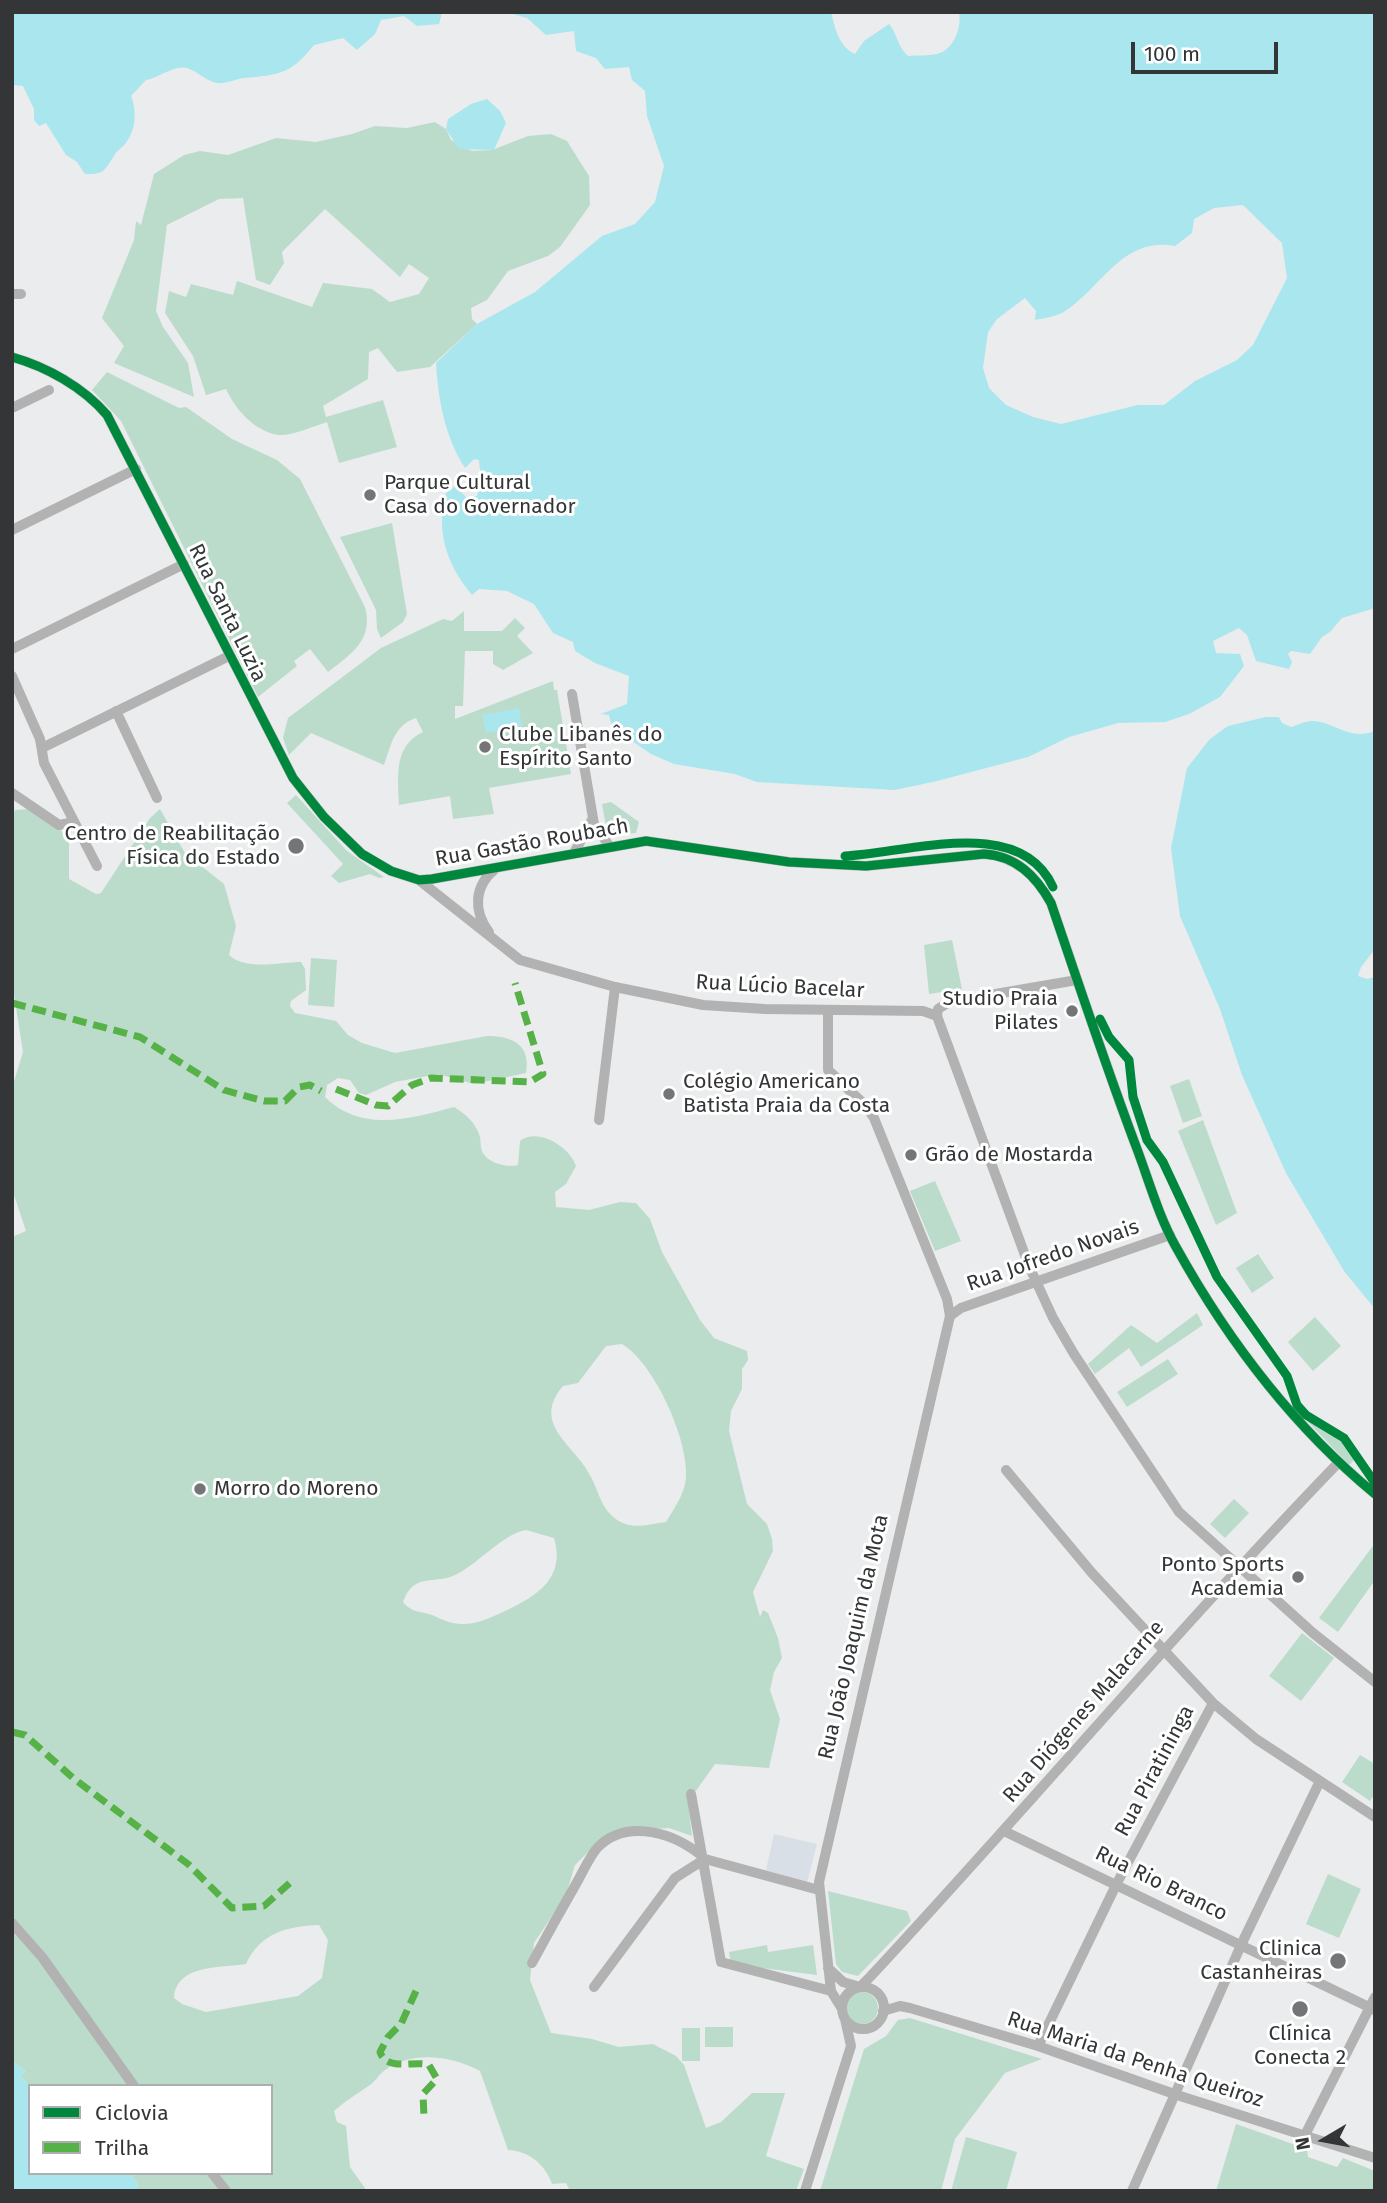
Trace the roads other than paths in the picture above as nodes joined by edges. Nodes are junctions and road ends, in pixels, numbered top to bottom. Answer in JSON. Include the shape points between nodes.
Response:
{"nodes":[{"id":1,"x":12,"y":358,"type":"edge"},
{"id":2,"x":49,"y":390,"type":"dead end"},
{"id":3,"x":12,"y":408,"type":"edge"},
{"id":4,"x":136,"y":469,"type":"junction"},
{"id":5,"x":12,"y":530,"type":"edge"},
{"id":6,"x":184,"y":564,"type":"junction"},
{"id":7,"x":12,"y":649,"type":"edge"},
{"id":8,"x":229,"y":656,"type":"junction"},
{"id":9,"x":12,"y":677,"type":"edge"},
{"id":10,"x":572,"y":694,"type":"dead end"},
{"id":11,"x":116,"y":712,"type":"junction"},
{"id":12,"x":42,"y":748,"type":"junction"},
{"id":13,"x":12,"y":793,"type":"edge"},
{"id":14,"x":157,"y":798,"type":"dead end"},
{"id":15,"x":593,"y":818,"type":"junction"},
{"id":16,"x":74,"y":822,"type":"junction"},
{"id":17,"x":610,"y":847,"type":"junction"},
{"id":18,"x":574,"y":853,"type":"junction"},
{"id":19,"x":97,"y":866,"type":"dead end"},
{"id":20,"x":498,"y":867,"type":"junction"},
{"id":21,"x":419,"y":880,"type":"junction"},
{"id":22,"x":497,"y":942,"type":"junction"},
{"id":23,"x":1077,"y":980,"type":"junction"},
{"id":24,"x":615,"y":987,"type":"junction"},
{"id":25,"x":828,"y":1010,"type":"junction"},
{"id":26,"x":937,"y":1016,"type":"junction"},
{"id":27,"x":600,"y":1120,"type":"dead end"},
{"id":28,"x":1170,"y":1235,"type":"junction"},
{"id":29,"x":1037,"y":1282,"type":"junction"},
{"id":30,"x":950,"y":1316,"type":"junction"},
{"id":31,"x":1338,"y":1463,"type":"junction"},
{"id":32,"x":1006,"y":1470,"type":"dead end"},
{"id":33,"x":1375,"y":1494,"type":"edge"},
{"id":34,"x":1238,"y":1567,"type":"junction"},
{"id":35,"x":1163,"y":1648,"type":"junction"},
{"id":36,"x":1375,"y":1682,"type":"edge"},
{"id":37,"x":1213,"y":1703,"type":"junction"},
{"id":38,"x":1319,"y":1783,"type":"junction"},
{"id":39,"x":691,"y":1794,"type":"dead end"},
{"id":40,"x":1375,"y":1817,"type":"edge"},
{"id":41,"x":1006,"y":1832,"type":"junction"},
{"id":42,"x":705,"y":1859,"type":"junction"},
{"id":43,"x":1117,"y":1883,"type":"junction"},
{"id":44,"x":819,"y":1890,"type":"junction"},
{"id":45,"x":12,"y":1923,"type":"edge"},
{"id":46,"x":1242,"y":1943,"type":"junction"},
{"id":47,"x":531,"y":1963,"type":"dead end"},
{"id":48,"x":828,"y":1968,"type":"junction"},
{"id":49,"x":594,"y":1987,"type":"dead end"},
{"id":50,"x":860,"y":1987,"type":"junction"},
{"id":51,"x":831,"y":1991,"type":"junction"},
{"id":52,"x":1373,"y":2005,"type":"edge"},
{"id":53,"x":883,"y":2011,"type":"junction"},
{"id":54,"x":843,"y":2014,"type":"junction"},
{"id":55,"x":870,"y":2028,"type":"junction"},
{"id":56,"x":851,"y":2043,"type":"junction"},
{"id":57,"x":1038,"y":2046,"type":"junction"},
{"id":58,"x":133,"y":2084,"type":"edge"},
{"id":59,"x":1177,"y":2095,"type":"junction"},
{"id":60,"x":1305,"y":2135,"type":"junction"},
{"id":61,"x":1375,"y":2158,"type":"edge"},
{"id":62,"x":214,"y":2175,"type":"edge"},
{"id":63,"x":226,"y":2191,"type":"edge"},
{"id":64,"x":805,"y":2191,"type":"edge"},
{"id":65,"x":1132,"y":2191,"type":"edge"}],
"edges":[{"from":1,"to":4,"type":"street","name":"Rua Santa Luzia","via":[[47,370],[93,400],[112,422]]},
{"from":2,"to":3,"type":"street"},
{"from":4,"to":5,"type":"street"},
{"from":4,"to":6,"type":"street","name":"Rua Santa Luzia"},
{"from":6,"to":7,"type":"street"},
{"from":6,"to":8,"type":"street","name":"Rua Santa Luzia"},
{"from":8,"to":11,"type":"street"},
{"from":8,"to":21,"type":"street","name":"Rua Santa Luzia","via":[[284,764],[313,805],[380,867]]},
{"from":9,"to":12,"type":"street"},
{"from":10,"to":15,"type":"street"},
{"from":11,"to":12,"type":"street"},
{"from":11,"to":14,"type":"street"},
{"from":12,"to":16,"type":"street","via":[[44,763]]},
{"from":13,"to":16,"type":"street","via":[[60,825]]},
{"from":15,"to":17,"type":"street"},
{"from":15,"to":18,"type":"street"},
{"from":16,"to":19,"type":"street"},
{"from":17,"to":18,"type":"street","name":"Rua Gastão Roubach"},
{"from":17,"to":23,"type":"street","name":"Rua Gastão Roubach","via":[[652,841],[789,862],[866,866],[1000,855],[1025,869],[1044,891]]},
{"from":18,"to":20,"type":"street","name":"Rua Gastão Roubach"},
{"from":20,"to":21,"type":"street","name":"Rua Gastão Roubach"},
{"from":20,"to":22,"type":"street","via":[[484,881],[478,900],[481,919]]},
{"from":21,"to":22,"type":"street","name":"Rua Lúcio Bacelar"},
{"from":22,"to":24,"type":"street","name":"Rua Lúcio Bacelar","via":[[528,963]]},
{"from":23,"to":26,"type":"street","via":[[948,1002],[938,1009]]},
{"from":23,"to":28,"type":"street","name":"Rua Gastão Roubach"},
{"from":24,"to":25,"type":"street","name":"Rua Lúcio Bacelar","via":[[703,1005]]},
{"from":24,"to":27,"type":"street"},
{"from":25,"to":26,"type":"street","name":"Rua Lúcio Bacelar","via":[[923,1011]]},
{"from":25,"to":30,"type":"street","via":[[828,1070],[874,1118]]},
{"from":26,"to":29,"type":"street"},
{"from":28,"to":29,"type":"street","name":"Rua Jofredo Novais"},
{"from":28,"to":31,"type":"street","name":"Rua Gastão Roubach","via":[[1234,1339]]},
{"from":29,"to":30,"type":"street","name":"Rua Jofredo Novais"},
{"from":29,"to":34,"type":"street","via":[[1074,1354],[1179,1512]]},
{"from":30,"to":44,"type":"street","name":"Rua João Joaquim da Mota"},
{"from":31,"to":33,"type":"street","name":"Rua Gastão Roubach"},
{"from":31,"to":34,"type":"street","name":"Rua Diógenes Malacarne"},
{"from":32,"to":35,"type":"street","via":[[1092,1573]]},
{"from":34,"to":35,"type":"street","name":"Rua Diógenes Malacarne"},
{"from":34,"to":36,"type":"street"},
{"from":35,"to":37,"type":"street"},
{"from":35,"to":41,"type":"street","name":"Rua Diógenes Malacarne"},
{"from":37,"to":38,"type":"street"},
{"from":37,"to":43,"type":"street","name":"Rua Piratininga"},
{"from":38,"to":40,"type":"street"},
{"from":38,"to":46,"type":"street"},
{"from":39,"to":42,"type":"street"},
{"from":41,"to":43,"type":"street","name":"Rua Rio Branco"},
{"from":41,"to":50,"type":"street","name":"Rua Diógenes Malacarne"},
{"from":42,"to":44,"type":"street"},
{"from":42,"to":47,"type":"street","via":[[685,1842],[660,1834],[624,1834],[604,1842],[592,1855]]},
{"from":42,"to":49,"type":"street","via":[[675,1878]]},
{"from":42,"to":51,"type":"street","via":[[719,1956],[726,1966]]},
{"from":43,"to":46,"type":"street","name":"Rua Rio Branco"},
{"from":43,"to":57,"type":"street","name":"Rua Piratininga"},
{"from":44,"to":48,"type":"street","name":"Rua João Joaquim da Mota"},
{"from":45,"to":58,"type":"street","via":[[42,1957]]},
{"from":46,"to":52,"type":"street","name":"Rua Rio Branco"},
{"from":46,"to":59,"type":"street"},
{"from":48,"to":50,"type":"street","via":[[844,1982]]},
{"from":48,"to":51,"type":"street"},
{"from":50,"to":53,"type":"street","via":[[876,1992]]},
{"from":50,"to":54,"type":"street","via":[[845,1996]]},
{"from":51,"to":54,"type":"street"},
{"from":52,"to":60,"type":"street"},
{"from":53,"to":55,"type":"street"},
{"from":53,"to":57,"type":"street","name":"Rua Maria da Penha Queiroz","via":[[910,2008]]},
{"from":54,"to":55,"type":"street","via":[[856,2028]]},
{"from":54,"to":56,"type":"street"},
{"from":55,"to":56,"type":"street"},
{"from":56,"to":64,"type":"street"},
{"from":57,"to":59,"type":"street","name":"Rua Maria da Penha Queiroz"},
{"from":59,"to":60,"type":"street","name":"Rua Maria da Penha Queiroz"},
{"from":59,"to":65,"type":"street"},
{"from":60,"to":61,"type":"street","name":"Rua Maria da Penha Queiroz"},
{"from":62,"to":63,"type":"street"}]}
